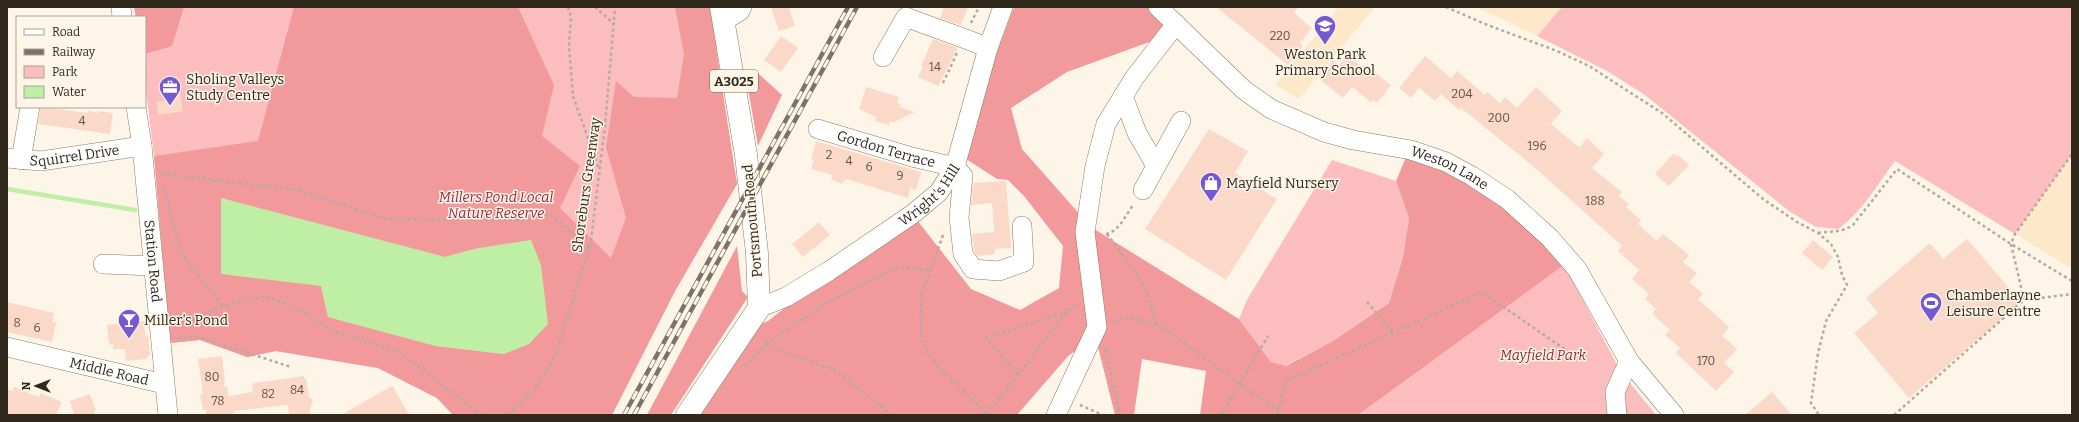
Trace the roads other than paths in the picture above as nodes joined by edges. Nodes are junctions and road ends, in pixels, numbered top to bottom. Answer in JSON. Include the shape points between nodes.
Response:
{"nodes":[{"id":1,"x":742,"y":7,"type":"edge"},
{"id":2,"x":1003,"y":7,"type":"edge"},
{"id":3,"x":1158,"y":7,"type":"edge"},
{"id":4,"x":909,"y":12,"type":"edge"},
{"id":5,"x":722,"y":14,"type":"edge"},
{"id":6,"x":1176,"y":24,"type":"junction"},
{"id":7,"x":988,"y":48,"type":"junction"},
{"id":8,"x":883,"y":57,"type":"dead end"},
{"id":9,"x":1123,"y":96,"type":"junction"},
{"id":10,"x":30,"y":108,"type":"edge"},
{"id":11,"x":136,"y":108,"type":"edge"},
{"id":12,"x":1181,"y":121,"type":"dead end"},
{"id":13,"x":818,"y":129,"type":"dead end"},
{"id":14,"x":142,"y":146,"type":"junction"},
{"id":15,"x":14,"y":159,"type":"edge"},
{"id":16,"x":1156,"y":166,"type":"junction"},
{"id":17,"x":955,"y":167,"type":"junction"},
{"id":18,"x":1143,"y":190,"type":"road end"},
{"id":19,"x":1022,"y":226,"type":"dead end"},
{"id":20,"x":103,"y":264,"type":"dead end"},
{"id":21,"x":153,"y":266,"type":"junction"},
{"id":22,"x":759,"y":308,"type":"junction"},
{"id":23,"x":7,"y":347,"type":"edge"},
{"id":24,"x":1630,"y":361,"type":"junction"},
{"id":25,"x":164,"y":384,"type":"junction"},
{"id":26,"x":1057,"y":413,"type":"edge"},
{"id":27,"x":168,"y":415,"type":"edge"},
{"id":28,"x":687,"y":415,"type":"edge"},
{"id":29,"x":1617,"y":415,"type":"edge"},
{"id":30,"x":1674,"y":415,"type":"edge"}],
"edges":[{"from":1,"to":5,"type":"street","via":[[740,11]]},
{"from":2,"to":7,"type":"street","name":"Wright's Hill"},
{"from":3,"to":6,"type":"street","name":"Weston Lane"},
{"from":4,"to":7,"type":"street","via":[[936,29]]},
{"from":4,"to":8,"type":"street"},
{"from":5,"to":22,"type":"main road","name":"Portsmouth Road","number":"A3025","via":[[746,155],[757,253]]},
{"from":6,"to":9,"type":"street"},
{"from":6,"to":24,"type":"street","name":"Weston Lane","via":[[1244,90],[1271,109],[1324,132],[1429,156],[1456,166],[1495,190],[1550,238],[1577,269]]},
{"from":7,"to":17,"type":"street","name":"Wright's Hill"},
{"from":9,"to":16,"type":"street","via":[[1137,133]]},
{"from":9,"to":26,"type":"street","via":[[1106,124],[1085,232],[1099,331]]},
{"from":10,"to":15,"type":"street"},
{"from":11,"to":14,"type":"street","name":"Station Road"},
{"from":12,"to":16,"type":"street"},
{"from":13,"to":17,"type":"street","name":"Gordon Terrace"},
{"from":14,"to":15,"type":"street","name":"Squirrel Drive","via":[[41,161]]},
{"from":14,"to":21,"type":"street","name":"Station Road","via":[[152,171]]},
{"from":16,"to":18,"type":"street"},
{"from":17,"to":19,"type":"street","via":[[963,176],[959,214],[963,254],[973,269],[1000,271],[1024,262]]},
{"from":17,"to":22,"type":"street","name":"Wright's Hill","via":[[940,192],[914,213],[829,271],[786,297]]},
{"from":20,"to":21,"type":"street"},
{"from":21,"to":25,"type":"street","name":"Station Road"},
{"from":22,"to":28,"type":"main road"},
{"from":23,"to":25,"type":"street","name":"Middle Road"},
{"from":24,"to":29,"type":"street","via":[[1615,392]]},
{"from":24,"to":30,"type":"street","name":"Weston Lane"},
{"from":25,"to":27,"type":"street","name":"Station Road"}]}
